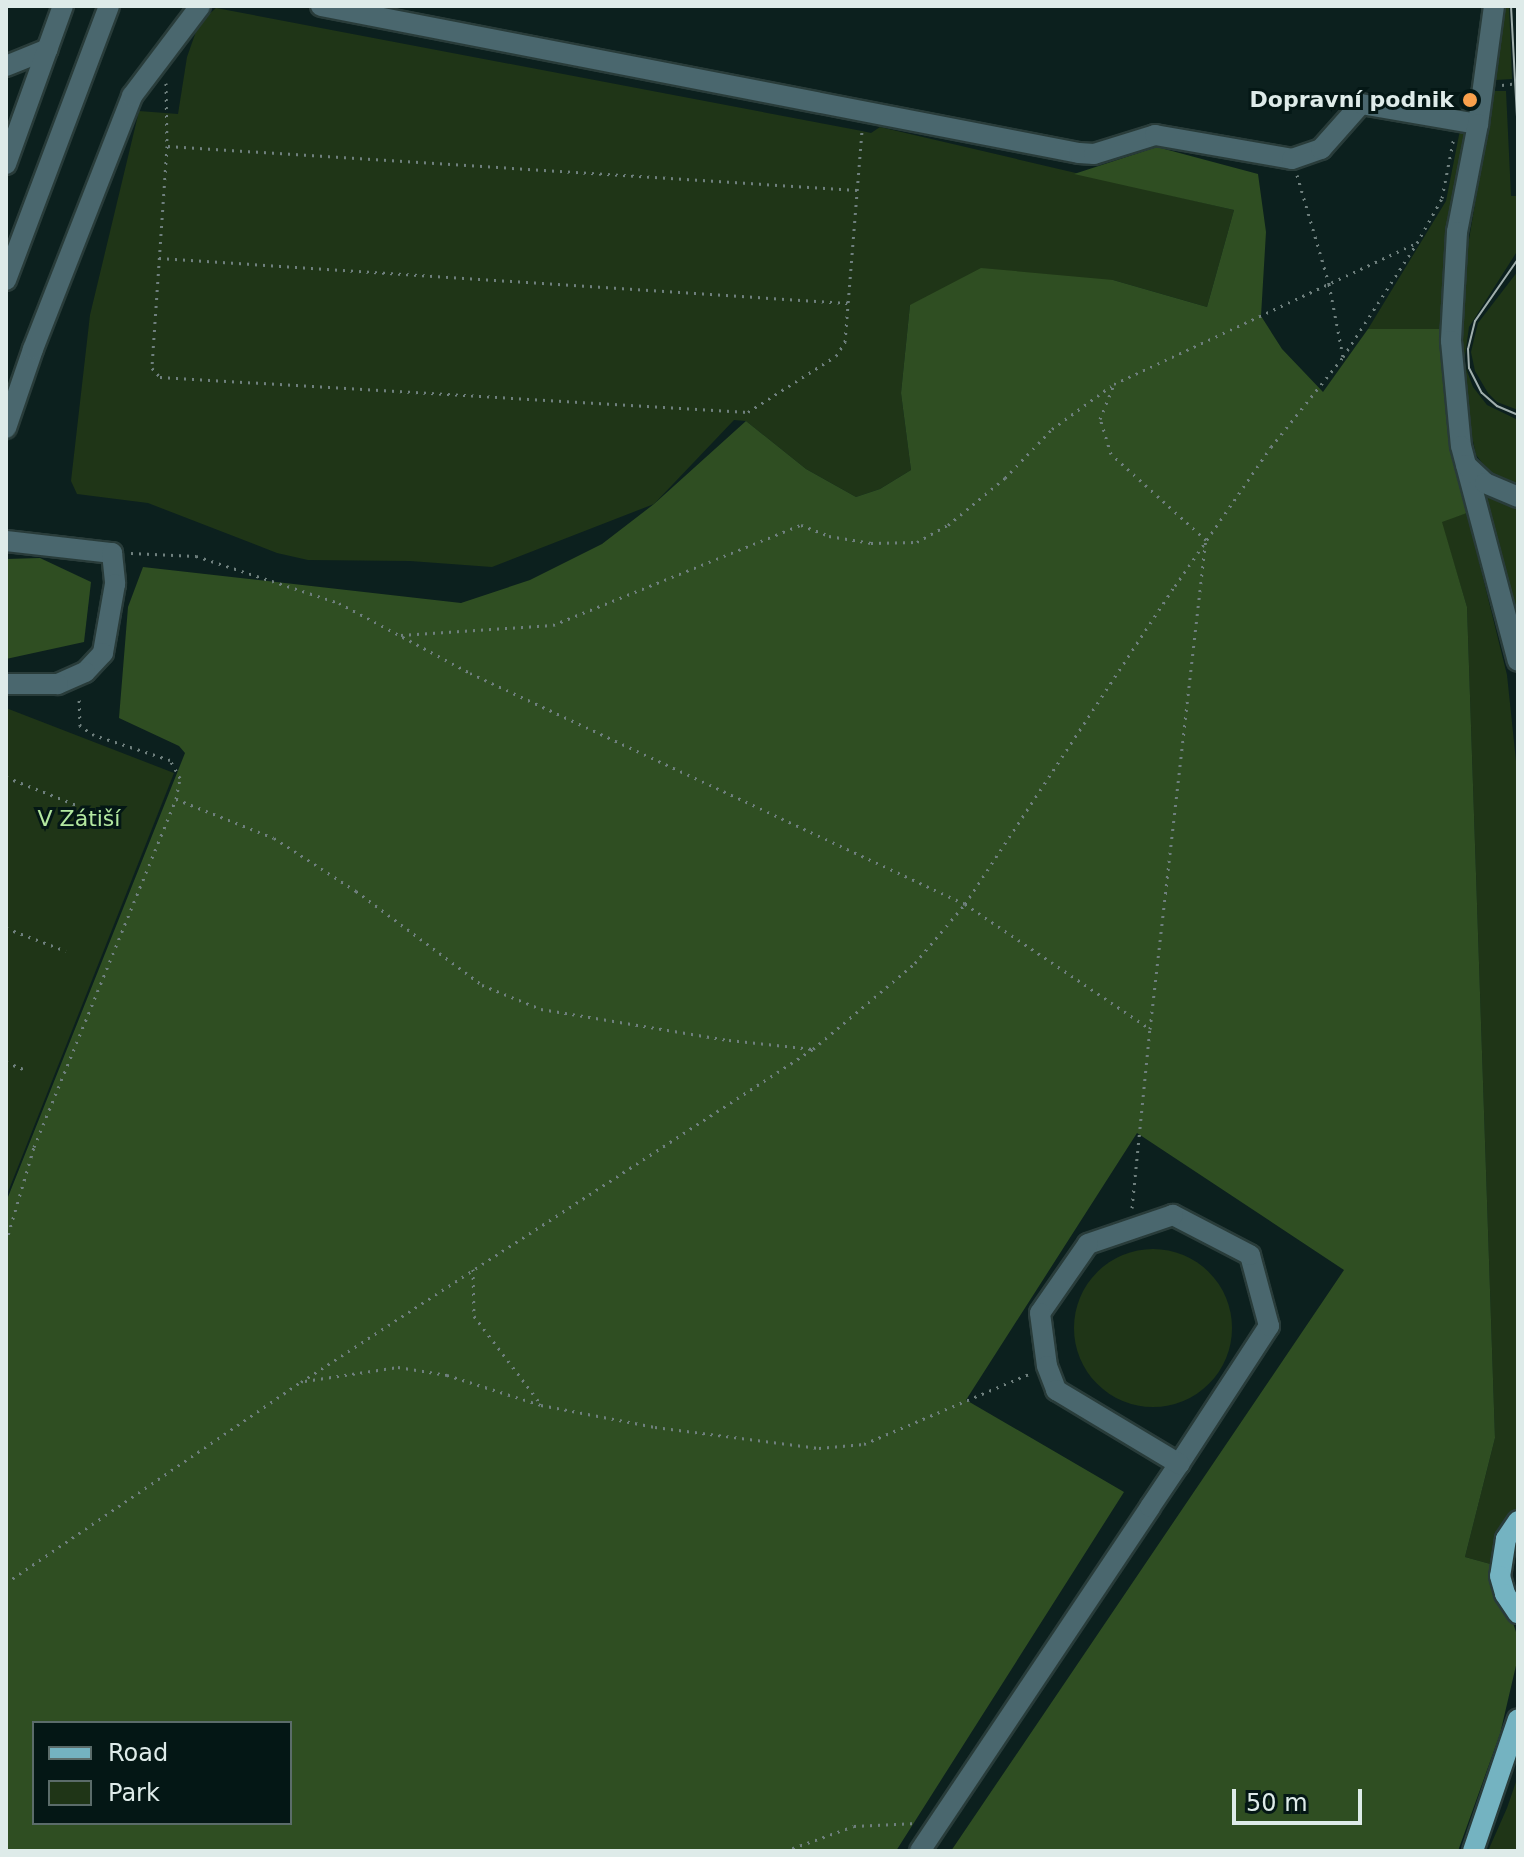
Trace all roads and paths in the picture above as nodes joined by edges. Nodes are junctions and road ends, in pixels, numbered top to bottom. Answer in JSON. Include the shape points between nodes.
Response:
{"nodes":[{"id":1,"x":63,"y":6,"type":"edge"},
{"id":2,"x":109,"y":6,"type":"edge"},
{"id":3,"x":200,"y":6,"type":"edge"},
{"id":4,"x":321,"y":6,"type":"edge"},
{"id":5,"x":1494,"y":6,"type":"edge"},
{"id":6,"x":48,"y":49,"type":"junction"},
{"id":7,"x":6,"y":66,"type":"edge"},
{"id":8,"x":1518,"y":83,"type":"edge"},
{"id":9,"x":1494,"y":85,"type":"dead end"},
{"id":10,"x":168,"y":114,"type":"dead end"},
{"id":11,"x":1457,"y":121,"type":"junction"},
{"id":12,"x":1478,"y":124,"type":"junction"},
{"id":13,"x":13,"y":131,"type":"edge"},
{"id":14,"x":862,"y":131,"type":"dead end"},
{"id":15,"x":167,"y":146,"type":"junction"},
{"id":16,"x":1292,"y":159,"type":"junction"},
{"id":17,"x":6,"y":164,"type":"edge"},
{"id":18,"x":857,"y":190,"type":"junction"},
{"id":19,"x":1417,"y":243,"type":"junction"},
{"id":20,"x":159,"y":258,"type":"junction"},
{"id":21,"x":6,"y":280,"type":"edge"},
{"id":22,"x":1329,"y":284,"type":"junction"},
{"id":23,"x":848,"y":303,"type":"junction"},
{"id":24,"x":1343,"y":357,"type":"junction"},
{"id":25,"x":1114,"y":384,"type":"junction"},
{"id":26,"x":6,"y":428,"type":"edge"},
{"id":27,"x":1466,"y":465,"type":"junction"},
{"id":28,"x":1518,"y":497,"type":"edge"},
{"id":29,"x":1206,"y":540,"type":"junction"},
{"id":30,"x":6,"y":541,"type":"edge"},
{"id":31,"x":112,"y":553,"type":"junction"},
{"id":32,"x":399,"y":636,"type":"junction"},
{"id":33,"x":1518,"y":661,"type":"edge"},
{"id":34,"x":85,"y":672,"type":"junction"},
{"id":35,"x":6,"y":684,"type":"edge"},
{"id":36,"x":6,"y":777,"type":"edge"},
{"id":37,"x":176,"y":799,"type":"junction"},
{"id":38,"x":117,"y":821,"type":"dead end"},
{"id":39,"x":965,"y":904,"type":"junction"},
{"id":40,"x":6,"y":928,"type":"edge"},
{"id":41,"x":66,"y":951,"type":"dead end"},
{"id":42,"x":1150,"y":1029,"type":"junction"},
{"id":43,"x":813,"y":1049,"type":"junction"},
{"id":44,"x":6,"y":1062,"type":"edge"},
{"id":45,"x":26,"y":1070,"type":"dead end"},
{"id":46,"x":1130,"y":1227,"type":"junction"},
{"id":47,"x":6,"y":1242,"type":"edge"},
{"id":48,"x":473,"y":1269,"type":"junction"},
{"id":49,"x":1047,"y":1366,"type":"junction"},
{"id":50,"x":301,"y":1382,"type":"junction"},
{"id":51,"x":541,"y":1405,"type":"junction"},
{"id":52,"x":1179,"y":1464,"type":"junction"},
{"id":53,"x":1518,"y":1521,"type":"edge"},
{"id":54,"x":6,"y":1583,"type":"edge"},
{"id":55,"x":1518,"y":1613,"type":"edge"},
{"id":56,"x":1518,"y":1719,"type":"edge"},
{"id":57,"x":934,"y":1831,"type":"junction"},
{"id":58,"x":785,"y":1851,"type":"edge"},
{"id":59,"x":920,"y":1851,"type":"edge"},
{"id":60,"x":1473,"y":1851,"type":"edge"}],
"edges":[{"from":1,"to":6,"type":"street"},
{"from":2,"to":21,"type":"street"},
{"from":3,"to":26,"type":"street","via":[[132,96]]},
{"from":4,"to":16,"type":"street","via":[[1079,153],[1094,154],[1155,135]]},
{"from":5,"to":12,"type":"street"},
{"from":6,"to":7,"type":"street"},
{"from":6,"to":13,"type":"street"},
{"from":8,"to":9,"type":"path"},
{"from":10,"to":15,"type":"path"},
{"from":11,"to":12,"type":"street"},
{"from":11,"to":16,"type":"street","via":[[1361,104],[1321,149]]},
{"from":11,"to":19,"type":"path","via":[[1442,198]]},
{"from":12,"to":27,"type":"street","via":[[1457,232],[1451,341]]},
{"from":13,"to":17,"type":"street"},
{"from":14,"to":18,"type":"path"},
{"from":15,"to":18,"type":"path"},
{"from":15,"to":20,"type":"path"},
{"from":16,"to":22,"type":"path"},
{"from":18,"to":23,"type":"path"},
{"from":19,"to":22,"type":"path"},
{"from":19,"to":24,"type":"path"},
{"from":20,"to":23,"type":"path"},
{"from":20,"to":23,"type":"path","via":[[152,368],[160,377],[748,412],[836,356],[845,342]]},
{"from":22,"to":24,"type":"path"},
{"from":22,"to":25,"type":"path"},
{"from":24,"to":29,"type":"path"},
{"from":25,"to":29,"type":"path","via":[[1100,419],[1111,454]]},
{"from":25,"to":32,"type":"path","via":[[1052,429],[1005,478],[948,525],[917,542],[871,543],[801,525],[553,625]]},
{"from":27,"to":28,"type":"street","via":[[1478,479]]},
{"from":27,"to":33,"type":"street"},
{"from":29,"to":39,"type":"path"},
{"from":29,"to":42,"type":"path"},
{"from":30,"to":31,"type":"street"},
{"from":31,"to":32,"type":"path","via":[[196,556],[339,603]]},
{"from":31,"to":34,"type":"street","via":[[115,584],[103,653]]},
{"from":32,"to":39,"type":"path"},
{"from":34,"to":35,"type":"street","via":[[58,684]]},
{"from":34,"to":37,"type":"path","via":[[77,705],[80,726],[170,760],[180,778]]},
{"from":36,"to":38,"type":"path"},
{"from":37,"to":43,"type":"path","via":[[274,838],[356,891],[482,985],[541,1009]]},
{"from":37,"to":47,"type":"path","via":[[34,1147]]},
{"from":39,"to":42,"type":"path"},
{"from":39,"to":43,"type":"path","via":[[915,963]]},
{"from":40,"to":41,"type":"path"},
{"from":42,"to":46,"type":"path"},
{"from":43,"to":48,"type":"path"},
{"from":44,"to":45,"type":"path"},
{"from":46,"to":49,"type":"street","via":[[1088,1244],[1040,1313]]},
{"from":46,"to":52,"type":"street","via":[[1173,1215],[1250,1255],[1269,1326]]},
{"from":48,"to":50,"type":"path"},
{"from":48,"to":51,"type":"path","via":[[474,1316]]},
{"from":49,"to":51,"type":"path","via":[[864,1444],[804,1446],[655,1427]]},
{"from":49,"to":52,"type":"street","via":[[1056,1390]]},
{"from":50,"to":51,"type":"path","via":[[398,1367],[447,1375]]},
{"from":50,"to":54,"type":"path"},
{"from":52,"to":57,"type":"street"},
{"from":53,"to":55,"type":"main road","via":[[1506,1539],[1500,1576]]},
{"from":56,"to":60,"type":"main road"},
{"from":57,"to":58,"type":"path","via":[[915,1823],[854,1826]]},
{"from":57,"to":59,"type":"street"}]}
